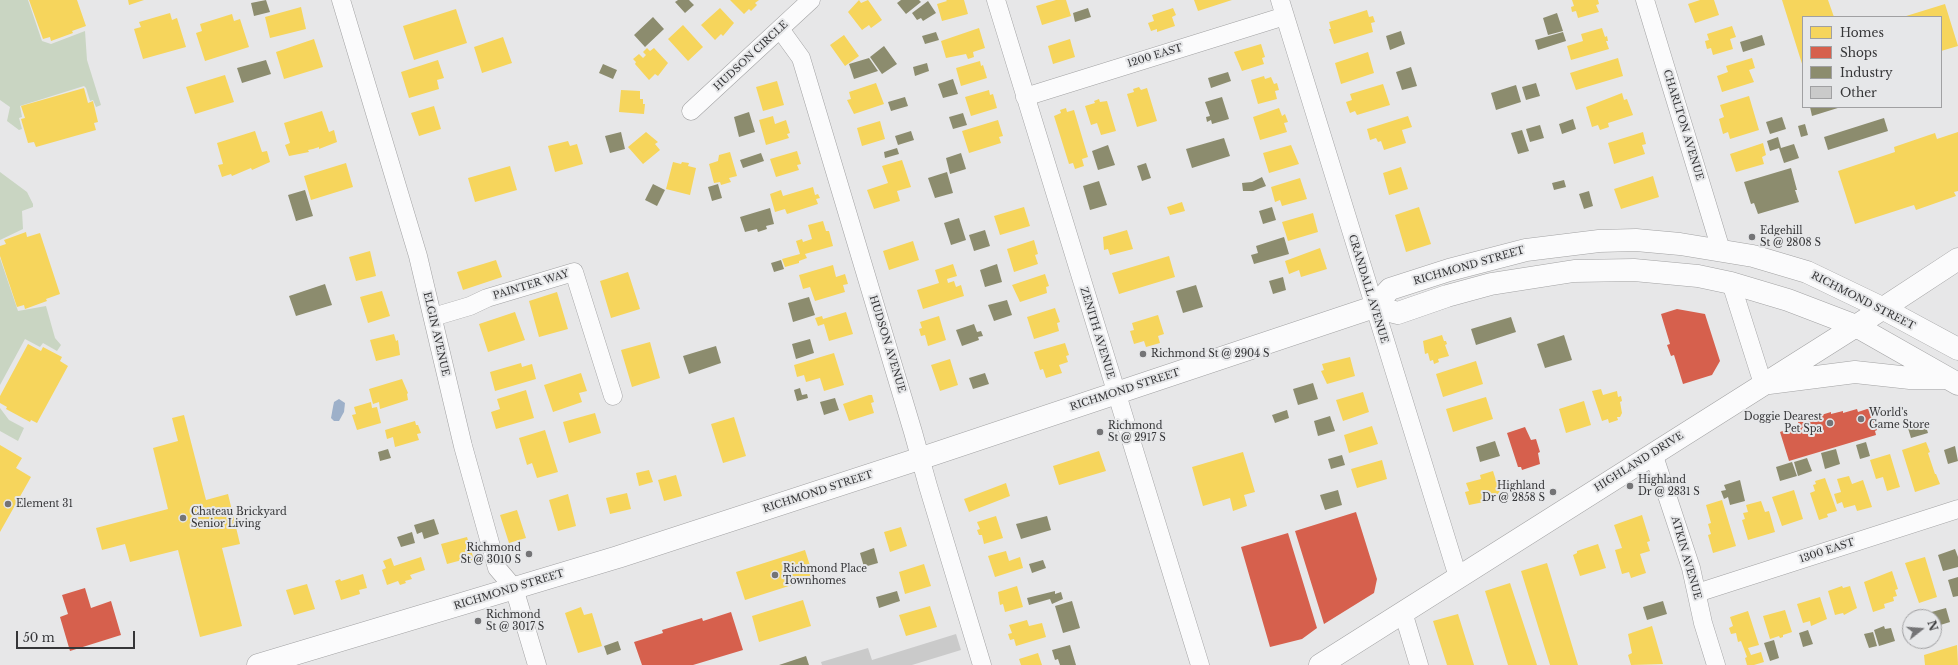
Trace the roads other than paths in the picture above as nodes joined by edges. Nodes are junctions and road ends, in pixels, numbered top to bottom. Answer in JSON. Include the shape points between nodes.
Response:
{"nodes":[{"id":1,"x":340,"y":0,"type":"edge"},
{"id":2,"x":811,"y":0,"type":"edge"},
{"id":3,"x":996,"y":0,"type":"edge"},
{"id":4,"x":1645,"y":0,"type":"edge"},
{"id":5,"x":1282,"y":8,"type":"edge"},
{"id":6,"x":780,"y":29,"type":"junction"},
{"id":7,"x":1026,"y":97,"type":"junction"},
{"id":8,"x":691,"y":111,"type":"dead end"},
{"id":9,"x":1722,"y":250,"type":"junction"},
{"id":10,"x":1958,"y":259,"type":"edge"},
{"id":11,"x":1731,"y":283,"type":"junction"},
{"id":12,"x":1374,"y":307,"type":"junction"},
{"id":13,"x":1882,"y":308,"type":"junction"},
{"id":14,"x":432,"y":317,"type":"junction"},
{"id":15,"x":1856,"y":326,"type":"junction"},
{"id":16,"x":1958,"y":349,"type":"edge"},
{"id":17,"x":1953,"y":381,"type":"edge"},
{"id":18,"x":1763,"y":384,"type":"junction"},
{"id":19,"x":1116,"y":393,"type":"junction"},
{"id":20,"x":613,"y":396,"type":"dead end"},
{"id":21,"x":1653,"y":453,"type":"junction"},
{"id":22,"x":920,"y":458,"type":"junction"},
{"id":23,"x":1958,"y":509,"type":"edge"},
{"id":24,"x":1458,"y":577,"type":"junction"},
{"id":25,"x":514,"y":588,"type":"junction"},
{"id":26,"x":1697,"y":593,"type":"junction"},
{"id":27,"x":1403,"y":612,"type":"junction"},
{"id":28,"x":258,"y":665,"type":"edge"},
{"id":29,"x":537,"y":665,"type":"edge"},
{"id":30,"x":982,"y":665,"type":"edge"},
{"id":31,"x":1200,"y":665,"type":"edge"},
{"id":32,"x":1320,"y":665,"type":"edge"},
{"id":33,"x":1419,"y":665,"type":"edge"},
{"id":34,"x":1716,"y":665,"type":"edge"}],
"edges":[{"from":1,"to":14,"type":"street","name":"ELGIN AVENUE","via":[[405,211]]},
{"from":2,"to":6,"type":"street","name":"HUDSON CIRCLE"},
{"from":3,"to":7,"type":"street","name":"ZENITH AVENUE"},
{"from":4,"to":9,"type":"street","name":"CHARLTON AVENUE"},
{"from":5,"to":7,"type":"street","name":"1200 EAST"},
{"from":5,"to":12,"type":"street","name":"CRANDALL AVENUE"},
{"from":6,"to":8,"type":"street","name":"HUDSON CIRCLE"},
{"from":6,"to":22,"type":"street","name":"HUDSON AVENUE","via":[[801,58]]},
{"from":7,"to":19,"type":"street","name":"ZENITH AVENUE"},
{"from":9,"to":12,"type":"main road","name":"RICHMOND STREET","via":[[1636,240],[1599,241],[1526,250],[1449,270],[1390,289]]},
{"from":9,"to":13,"type":"main road","name":"RICHMOND STREET","via":[[1807,272]]},
{"from":10,"to":13,"type":"main road","name":"HIGHLAND DRIVE"},
{"from":11,"to":12,"type":"main road","via":[[1660,271],[1574,271],[1491,284],[1398,313]]},
{"from":11,"to":15,"type":"main road","via":[[1788,300]]},
{"from":11,"to":18,"type":"street"},
{"from":12,"to":19,"type":"main road","name":"RICHMOND STREET"},
{"from":12,"to":24,"type":"street","name":"CRANDALL AVENUE"},
{"from":13,"to":15,"type":"main road","name":"HIGHLAND DRIVE"},
{"from":13,"to":16,"type":"main road","name":"RICHMOND STREET"},
{"from":14,"to":20,"type":"street","name":"PAINTER WAY","via":[[574,272]]},
{"from":14,"to":25,"type":"street","name":"ELGIN AVENUE","via":[[463,446],[497,568]]},
{"from":15,"to":17,"type":"main road"},
{"from":15,"to":18,"type":"main road","name":"HIGHLAND DRIVE"},
{"from":17,"to":18,"type":"main road","via":[[1855,372]]},
{"from":18,"to":21,"type":"main road","name":"HIGHLAND DRIVE"},
{"from":19,"to":22,"type":"main road","name":"RICHMOND STREET"},
{"from":19,"to":31,"type":"street","name":"ZENITH AVENUE"},
{"from":21,"to":24,"type":"main road","name":"HIGHLAND DRIVE"},
{"from":21,"to":26,"type":"street","name":"ATKIN AVENUE"},
{"from":22,"to":25,"type":"main road","name":"RICHMOND STREET"},
{"from":22,"to":30,"type":"street","name":"HUDSON AVENUE"},
{"from":23,"to":26,"type":"street","name":"1300 EAST"},
{"from":24,"to":27,"type":"main road","name":"HIGHLAND DRIVE"},
{"from":25,"to":28,"type":"main road","name":"RICHMOND STREET"},
{"from":25,"to":29,"type":"street","name":"ELGIN AVENUE"},
{"from":26,"to":34,"type":"street","name":"ATKIN AVENUE"},
{"from":27,"to":32,"type":"main road","name":"HIGHLAND DRIVE"},
{"from":27,"to":33,"type":"street"}]}
